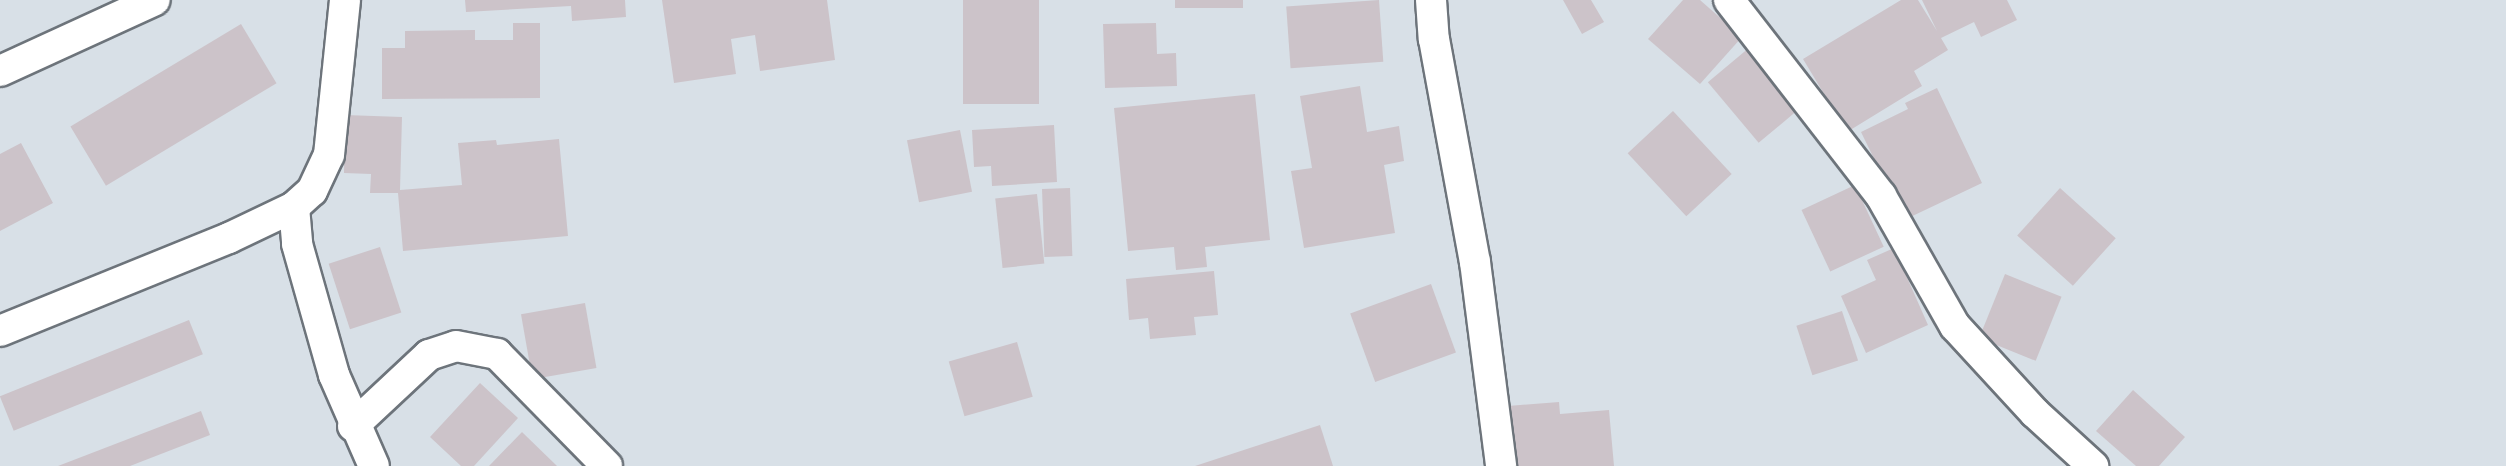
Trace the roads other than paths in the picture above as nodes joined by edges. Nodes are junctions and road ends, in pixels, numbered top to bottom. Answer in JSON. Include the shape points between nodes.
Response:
{"nodes":[{"id":1,"x":154,"y":0,"type":"edge"},
{"id":2,"x":345,"y":0,"type":"edge"},
{"id":3,"x":1431,"y":0,"type":"edge"},
{"id":4,"x":1729,"y":0,"type":"edge"},
{"id":5,"x":0,"y":71,"type":"edge"},
{"id":6,"x":294,"y":207,"type":"junction"},
{"id":7,"x":0,"y":331,"type":"edge"},
{"id":8,"x":353,"y":426,"type":"junction"},
{"id":9,"x":374,"y":466,"type":"edge"},
{"id":10,"x":607,"y":466,"type":"edge"},
{"id":11,"x":1501,"y":466,"type":"edge"},
{"id":12,"x":2093,"y":466,"type":"edge"}],
"edges":[{"from":1,"to":5,"type":"street"},
{"from":2,"to":6,"type":"street","via":[[329,155],[312,191]]},
{"from":3,"to":11,"type":"street","via":[[1434,39],[1475,262]]},
{"from":4,"to":12,"type":"street","via":[[1881,196],[1955,326],[2035,413]]},
{"from":6,"to":7,"type":"street"},
{"from":6,"to":8,"type":"street","via":[[297,244],[310,295]]},
{"from":8,"to":9,"type":"street"},
{"from":8,"to":10,"type":"street","via":[[429,355],[456,346],[497,354]]}]}
